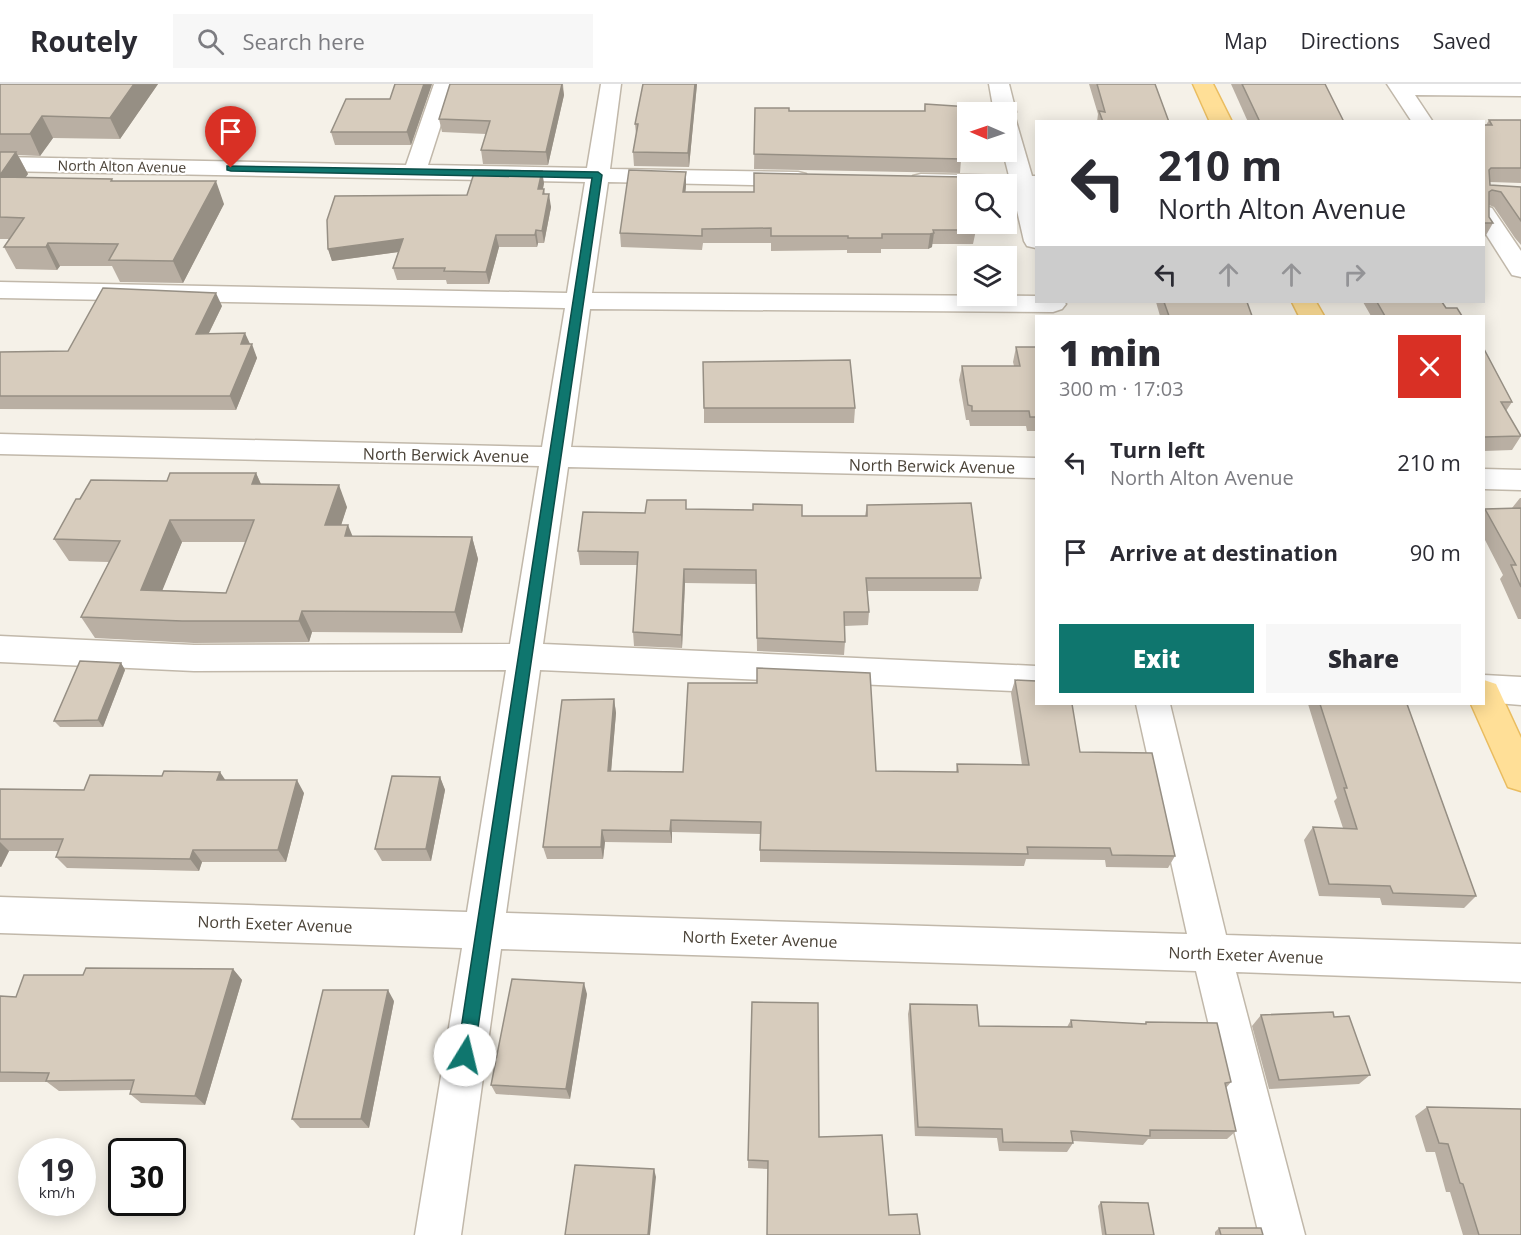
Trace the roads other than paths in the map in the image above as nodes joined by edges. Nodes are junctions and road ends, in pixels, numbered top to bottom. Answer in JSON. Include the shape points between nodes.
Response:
{"nodes":[{"id":1,"x":444,"y":84,"type":"edge"},
{"id":2,"x":612,"y":84,"type":"edge"},
{"id":3,"x":999,"y":84,"type":"edge"},
{"id":4,"x":1203,"y":84,"type":"edge"},
{"id":5,"x":1399,"y":86,"type":"edge"},
{"id":6,"x":1521,"y":90,"type":"edge"},
{"id":7,"x":1003,"y":102,"type":"edge"},
{"id":8,"x":1220,"y":120,"type":"edge"},
{"id":9,"x":1422,"y":120,"type":"edge"},
{"id":10,"x":1017,"y":149,"type":"edge"},
{"id":11,"x":0,"y":164,"type":"edge"},
{"id":12,"x":415,"y":172,"type":"junction"},
{"id":13,"x":598,"y":175,"type":"junction"},
{"id":14,"x":821,"y":179,"type":"edge"},
{"id":15,"x":904,"y":181,"type":"edge"},
{"id":16,"x":1029,"y":183,"type":"edge"},
{"id":17,"x":1485,"y":215,"type":"edge"},
{"id":18,"x":1035,"y":233,"type":"edge"},
{"id":19,"x":1521,"y":270,"type":"edge"},
{"id":20,"x":0,"y":290,"type":"edge"},
{"id":21,"x":579,"y":299,"type":"junction"},
{"id":22,"x":1054,"y":307,"type":"edge"},
{"id":23,"x":0,"y":444,"type":"edge"},
{"id":24,"x":555,"y":457,"type":"junction"},
{"id":25,"x":1035,"y":468,"type":"edge"},
{"id":26,"x":1485,"y":479,"type":"edge"},
{"id":27,"x":1521,"y":480,"type":"edge"},
{"id":28,"x":0,"y":649,"type":"edge"},
{"id":29,"x":525,"y":657,"type":"junction"},
{"id":30,"x":1035,"y":679,"type":"edge"},
{"id":31,"x":1521,"y":691,"type":"edge"},
{"id":32,"x":1485,"y":692,"type":"edge"},
{"id":33,"x":1485,"y":694,"type":"edge"},
{"id":34,"x":1153,"y":705,"type":"edge"},
{"id":35,"x":1521,"y":776,"type":"edge"},
{"id":36,"x":0,"y":915,"type":"edge"},
{"id":37,"x":484,"y":930,"type":"junction"},
{"id":38,"x":1211,"y":953,"type":"junction"},
{"id":39,"x":1521,"y":963,"type":"edge"},
{"id":40,"x":438,"y":1235,"type":"edge"},
{"id":41,"x":1282,"y":1235,"type":"edge"}],
"edges":[{"from":1,"to":12,"type":"street"},
{"from":2,"to":13,"type":"street"},
{"from":3,"to":7,"type":"street"},
{"from":4,"to":8,"type":"main road"},
{"from":5,"to":6,"type":"street"},
{"from":5,"to":9,"type":"street"},
{"from":10,"to":16,"type":"street"},
{"from":11,"to":12,"type":"street","name":"North Alton Avenue"},
{"from":12,"to":13,"type":"street","name":"North Alton Avenue"},
{"from":13,"to":14,"type":"street","name":"North Alton Avenue"},
{"from":13,"to":21,"type":"street"},
{"from":15,"to":16,"type":"street"},
{"from":16,"to":18,"type":"street"},
{"from":17,"to":19,"type":"street"},
{"from":20,"to":21,"type":"street"},
{"from":21,"to":22,"type":"street"},
{"from":21,"to":24,"type":"street"},
{"from":23,"to":24,"type":"street","name":"North Berwick Avenue"},
{"from":24,"to":25,"type":"street","name":"North Berwick Avenue"},
{"from":24,"to":29,"type":"street"},
{"from":26,"to":27,"type":"street"},
{"from":28,"to":29,"type":"street","via":[[194,658]]},
{"from":29,"to":30,"type":"street"},
{"from":29,"to":37,"type":"street"},
{"from":31,"to":32,"type":"street"},
{"from":33,"to":35,"type":"main road"},
{"from":34,"to":38,"type":"street"},
{"from":36,"to":37,"type":"street","name":"North Exeter Avenue"},
{"from":37,"to":38,"type":"street","name":"North Exeter Avenue"},
{"from":37,"to":40,"type":"street"},
{"from":38,"to":39,"type":"street","name":"North Exeter Avenue"},
{"from":38,"to":41,"type":"street"}]}
